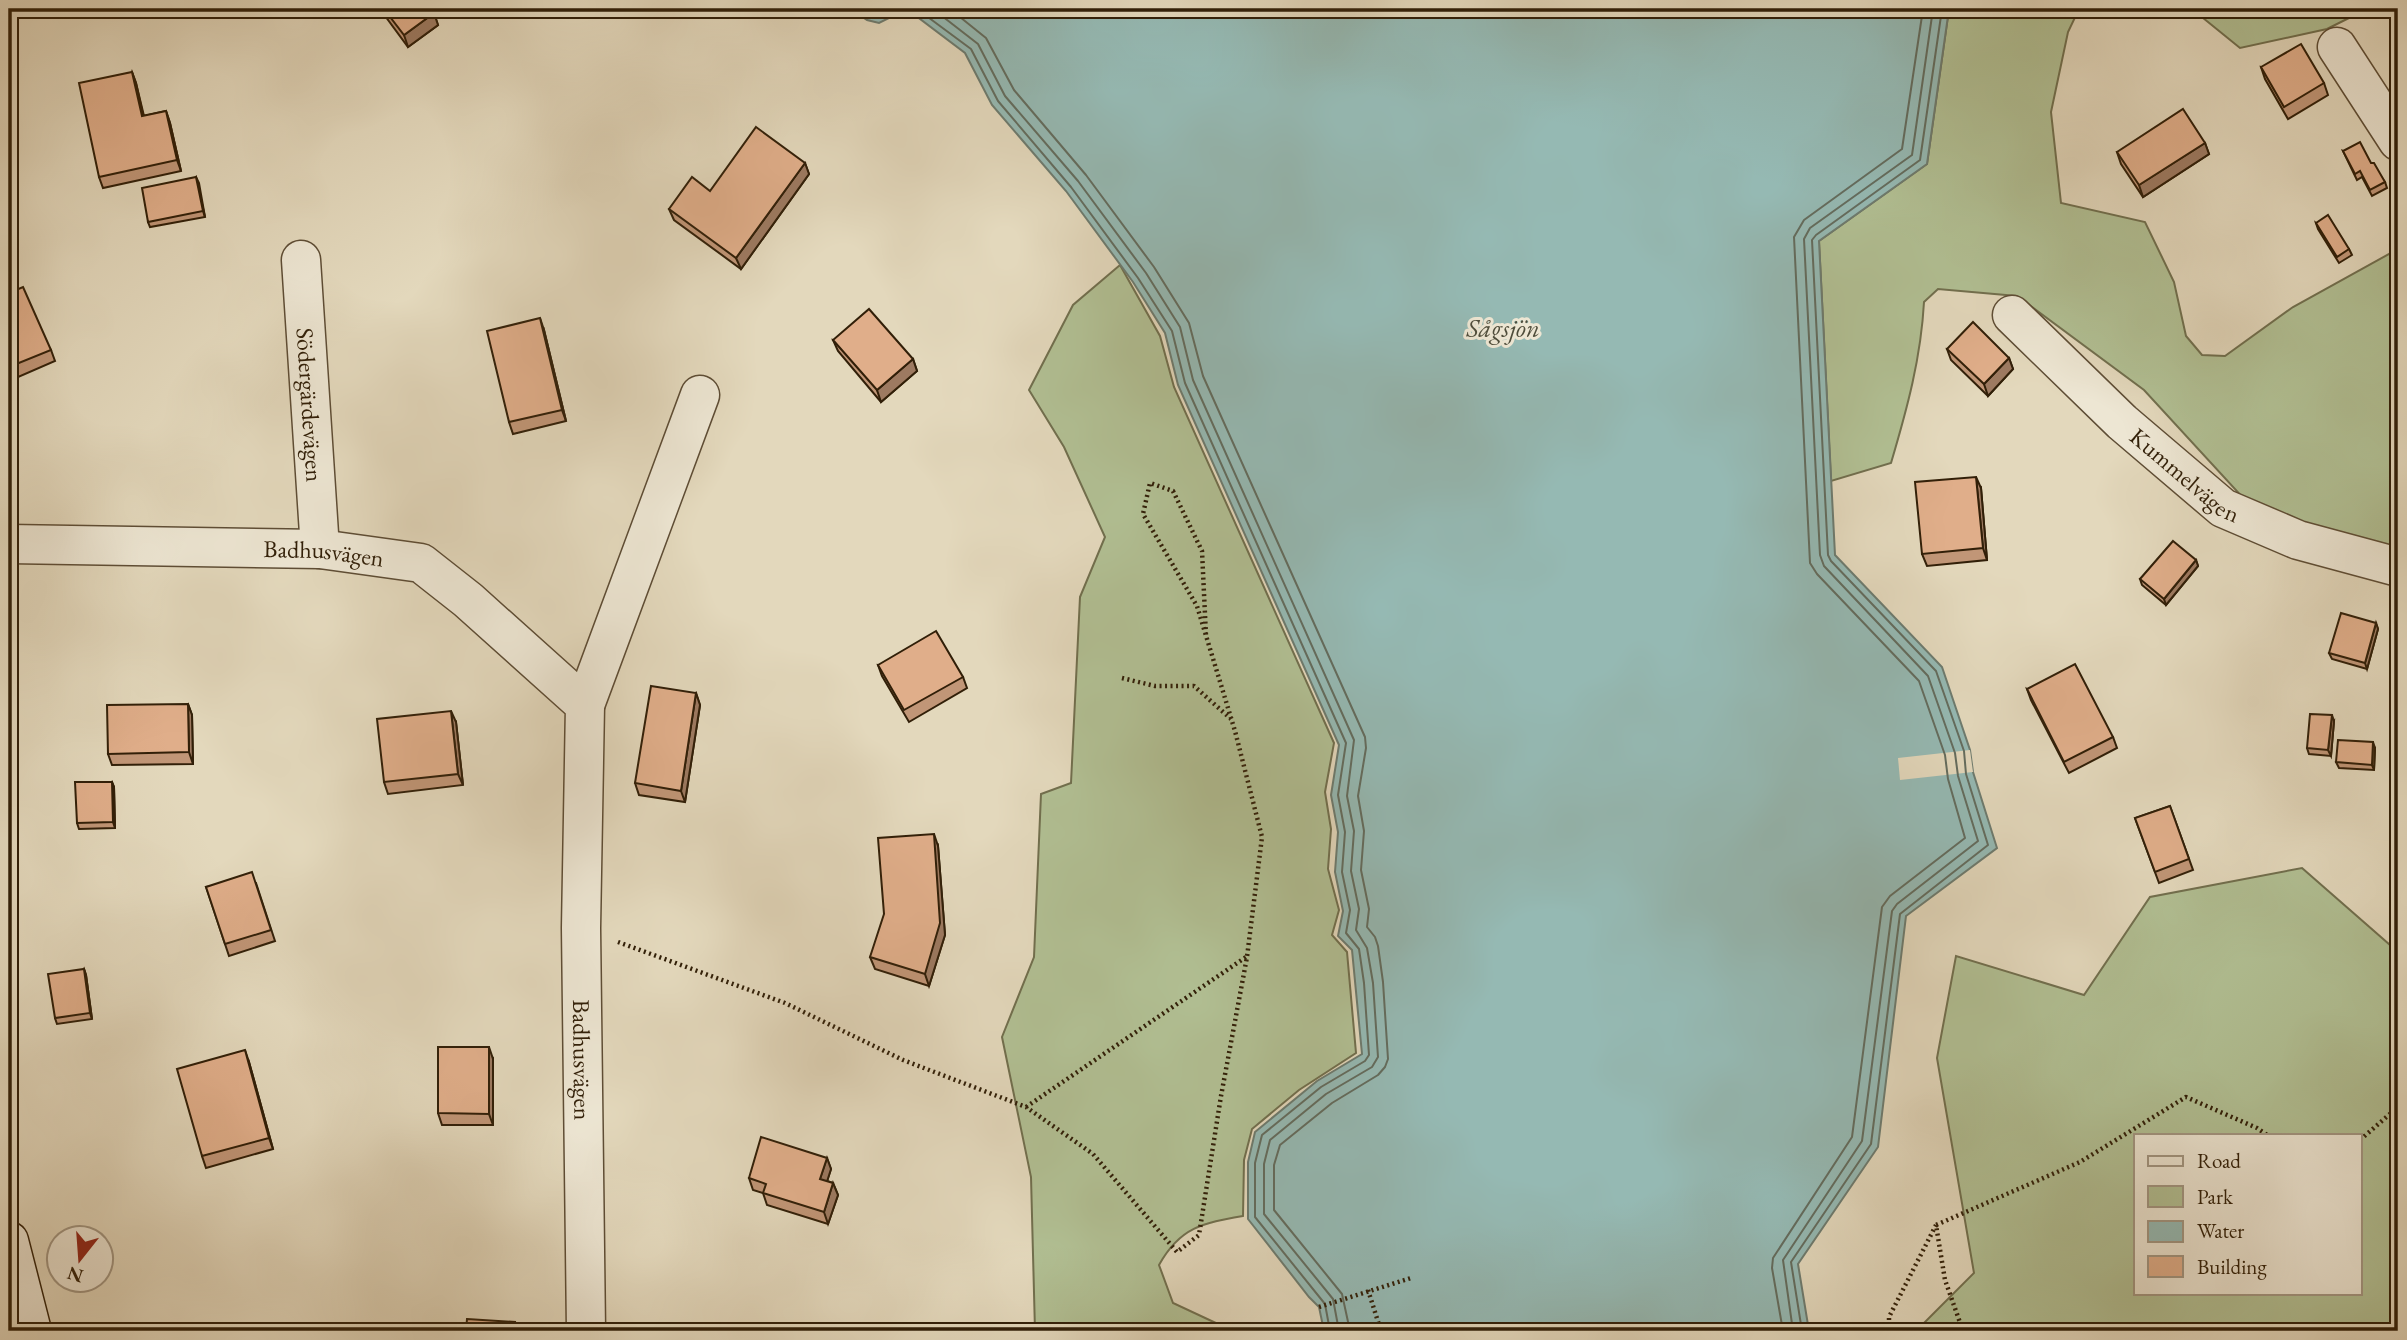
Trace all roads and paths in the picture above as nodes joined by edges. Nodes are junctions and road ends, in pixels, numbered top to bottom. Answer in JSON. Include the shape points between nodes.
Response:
{"nodes":[{"id":1,"x":2337,"y":47,"type":"dead end"},
{"id":2,"x":2398,"y":141,"type":"edge"},
{"id":3,"x":301,"y":260,"type":"dead end"},
{"id":4,"x":2012,"y":315,"type":"dead end"},
{"id":5,"x":699,"y":395,"type":"dead end"},
{"id":6,"x":9,"y":544,"type":"edge"},
{"id":7,"x":320,"y":549,"type":"junction"},
{"id":8,"x":2398,"y":567,"type":"edge"},
{"id":9,"x":1206,"y":636,"type":"junction"},
{"id":10,"x":1122,"y":678,"type":"dead end"},
{"id":11,"x":585,"y":705,"type":"junction"},
{"id":12,"x":1231,"y":719,"type":"junction"},
{"id":13,"x":581,"y":928,"type":"junction"},
{"id":14,"x":1247,"y":957,"type":"junction"},
{"id":15,"x":1026,"y":1107,"type":"junction"},
{"id":16,"x":2398,"y":1107,"type":"edge"},
{"id":17,"x":2266,"y":1134,"type":"edge"},
{"id":18,"x":2362,"y":1138,"type":"edge"},
{"id":19,"x":1936,"y":1225,"type":"junction"},
{"id":20,"x":9,"y":1241,"type":"edge"},
{"id":21,"x":1411,"y":1278,"type":"dead end"},
{"id":22,"x":1368,"y":1290,"type":"junction"},
{"id":23,"x":1319,"y":1307,"type":"dead end"},
{"id":24,"x":32,"y":1331,"type":"edge"},
{"id":25,"x":586,"y":1331,"type":"edge"},
{"id":26,"x":1381,"y":1331,"type":"edge"},
{"id":27,"x":1889,"y":1331,"type":"edge"},
{"id":28,"x":1963,"y":1331,"type":"edge"}],
"edges":[{"from":1,"to":2,"type":"street"},
{"from":3,"to":7,"type":"street","name":"Södergärdevägen"},
{"from":4,"to":8,"type":"street","name":"Kummelvägen","via":[[2122,422],[2223,508],[2298,540]]},
{"from":5,"to":11,"type":"street","name":"Badhusvägen"},
{"from":6,"to":7,"type":"street","name":"Badhusvägen"},
{"from":7,"to":11,"type":"street","name":"Badhusvägen","via":[[421,563]]},
{"from":9,"to":9,"type":"path","via":[[1197,607],[1143,514],[1150,483],[1173,491],[1202,551]]},
{"from":9,"to":12,"type":"path"},
{"from":10,"to":12,"type":"path","via":[[1155,686],[1194,686]]},
{"from":11,"to":13,"type":"street","name":"Badhusvägen"},
{"from":12,"to":14,"type":"path","via":[[1262,836]]},
{"from":13,"to":15,"type":"path","via":[[785,1003],[904,1060]]},
{"from":13,"to":25,"type":"street","name":"Badhusvägen"},
{"from":14,"to":15,"type":"path"},
{"from":14,"to":15,"type":"path","via":[[1199,1234],[1177,1252],[1093,1154]]},
{"from":16,"to":18,"type":"path"},
{"from":17,"to":19,"type":"path","via":[[2186,1097],[2080,1163]]},
{"from":19,"to":27,"type":"path","via":[[1889,1317]]},
{"from":19,"to":28,"type":"path","via":[[1945,1280]]},
{"from":20,"to":24,"type":"street"},
{"from":21,"to":22,"type":"path"},
{"from":22,"to":23,"type":"path"},
{"from":22,"to":26,"type":"path"}]}
